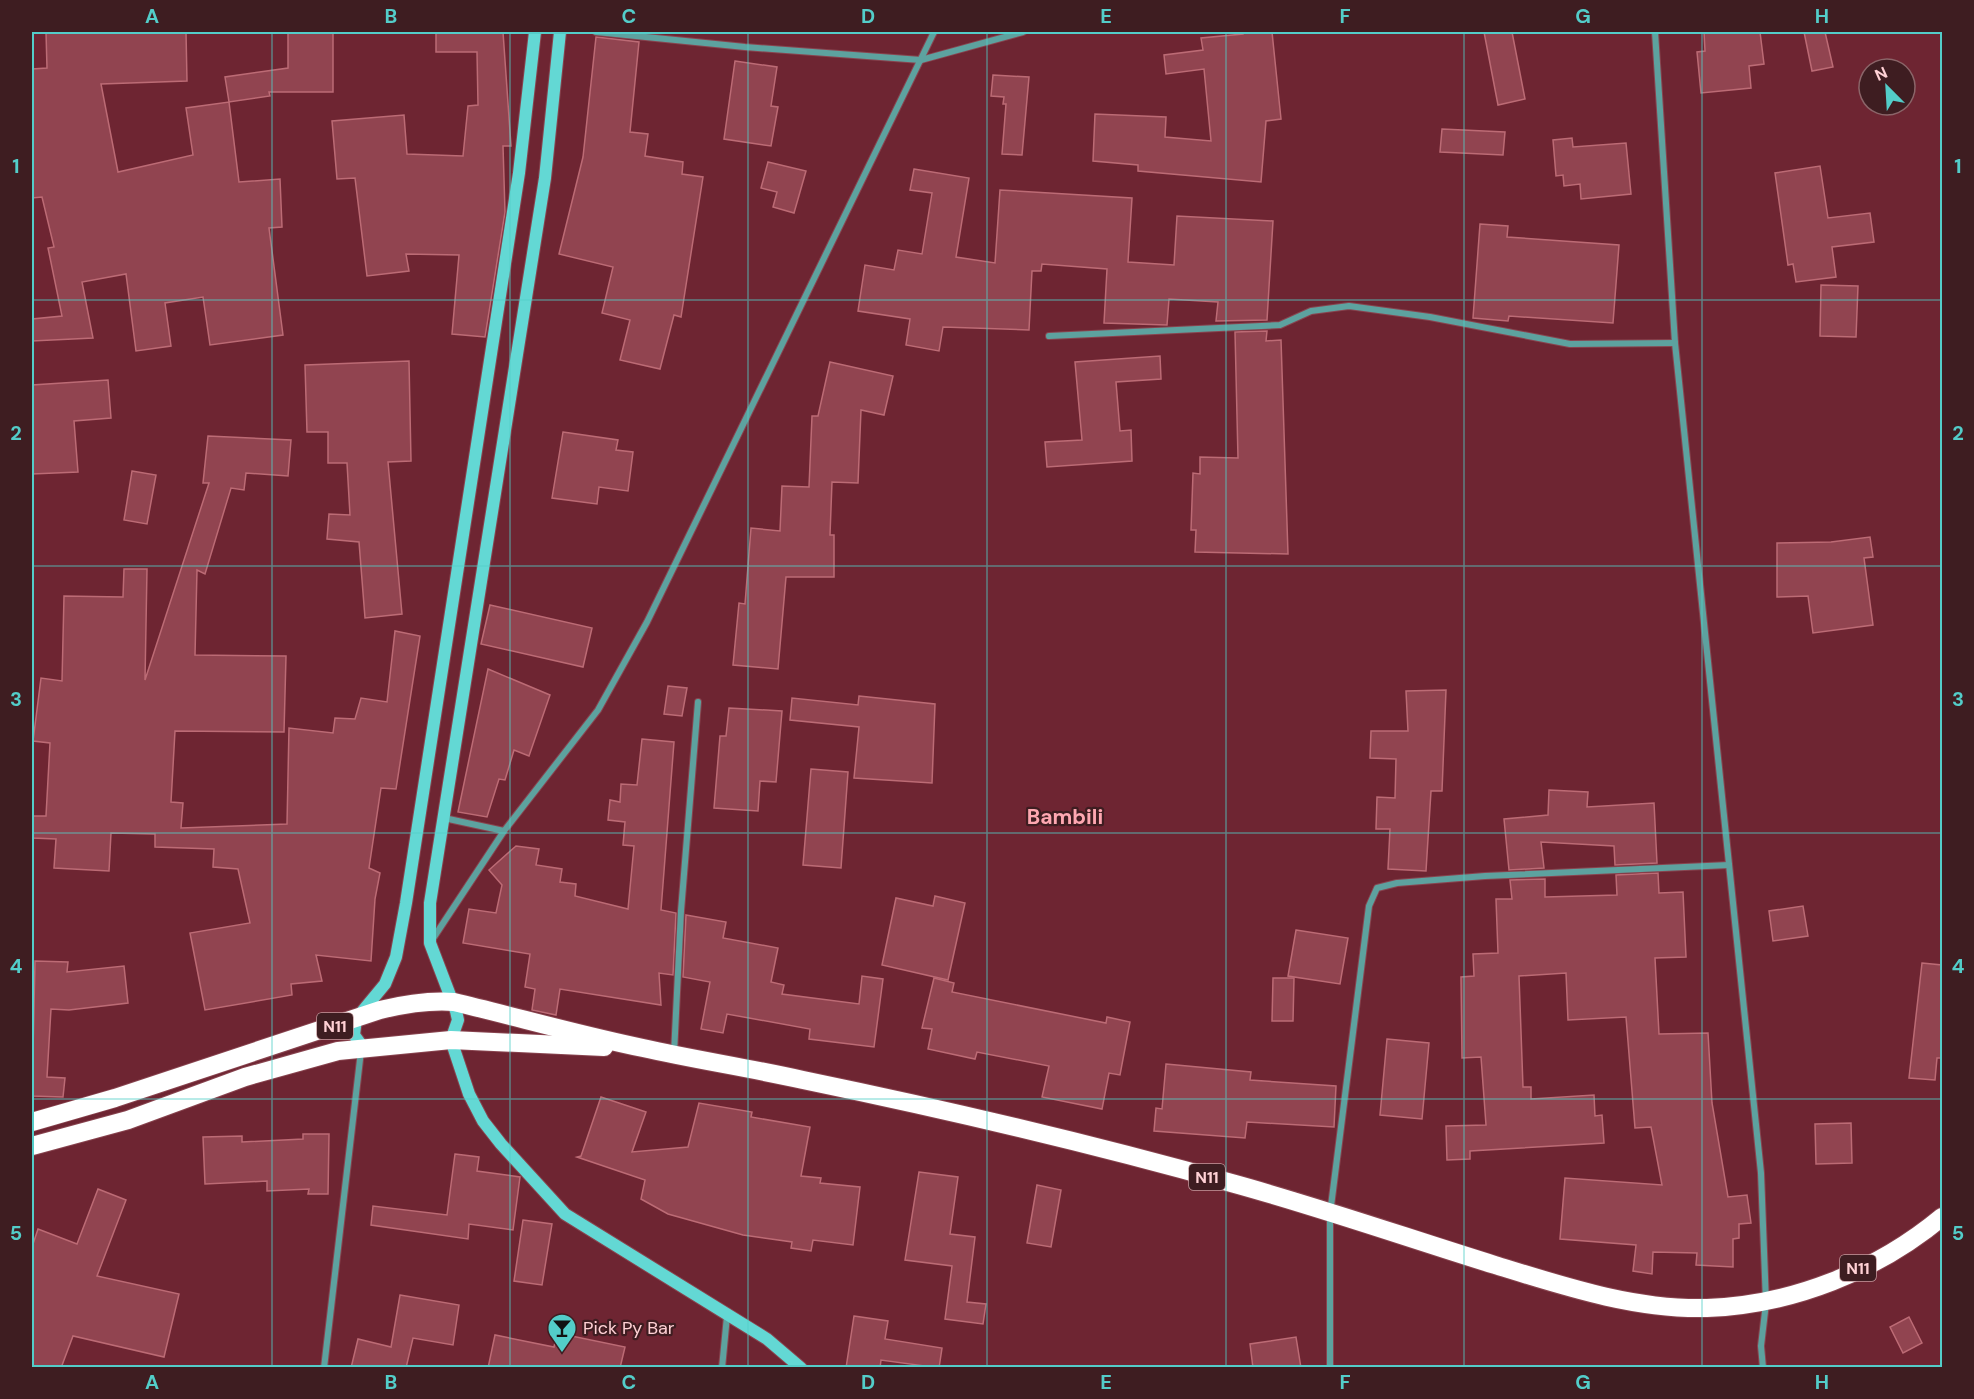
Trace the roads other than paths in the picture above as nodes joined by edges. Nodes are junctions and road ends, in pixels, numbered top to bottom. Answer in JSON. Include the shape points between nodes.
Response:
{"nodes":[{"id":1,"x":535,"y":32,"type":"edge"},
{"id":2,"x":560,"y":32,"type":"edge"},
{"id":3,"x":596,"y":32,"type":"edge"},
{"id":4,"x":934,"y":32,"type":"edge"},
{"id":5,"x":1023,"y":32,"type":"edge"},
{"id":6,"x":1655,"y":32,"type":"edge"},
{"id":7,"x":921,"y":60,"type":"junction"},
{"id":8,"x":1048,"y":336,"type":"dead end"},
{"id":9,"x":1675,"y":343,"type":"junction"},
{"id":10,"x":698,"y":702,"type":"dead end"},
{"id":11,"x":443,"y":818,"type":"junction"},
{"id":12,"x":504,"y":831,"type":"junction"},
{"id":13,"x":1729,"y":865,"type":"junction"},
{"id":14,"x":430,"y":943,"type":"junction"},
{"id":15,"x":454,"y":1002,"type":"junction"},
{"id":16,"x":356,"y":1019,"type":"junction"},
{"id":17,"x":451,"y":1040,"type":"junction"},
{"id":18,"x":645,"y":1049,"type":"junction"},
{"id":19,"x":363,"y":1050,"type":"junction"},
{"id":20,"x":674,"y":1054,"type":"junction"},
{"id":21,"x":32,"y":1122,"type":"edge"},
{"id":22,"x":32,"y":1146,"type":"edge"},
{"id":23,"x":1330,"y":1214,"type":"junction"},
{"id":24,"x":1942,"y":1216,"type":"edge"},
{"id":25,"x":1766,"y":1303,"type":"junction"},
{"id":26,"x":727,"y":1316,"type":"junction"},
{"id":27,"x":324,"y":1368,"type":"edge"},
{"id":28,"x":722,"y":1368,"type":"edge"},
{"id":29,"x":801,"y":1368,"type":"edge"},
{"id":30,"x":1330,"y":1368,"type":"edge"},
{"id":31,"x":1763,"y":1368,"type":"edge"}],
"edges":[{"from":1,"to":16,"type":"street","via":[[519,173],[404,914],[396,957],[385,984]]},
{"from":2,"to":11,"type":"street","via":[[545,178]]},
{"from":3,"to":7,"type":"street"},
{"from":4,"to":7,"type":"street"},
{"from":5,"to":7,"type":"street"},
{"from":6,"to":9,"type":"street"},
{"from":7,"to":12,"type":"street","via":[[647,622],[598,710]]},
{"from":8,"to":9,"type":"street","via":[[1280,325],[1311,311],[1349,306],[1570,344]]},
{"from":9,"to":13,"type":"street"},
{"from":10,"to":20,"type":"street","via":[[683,877]]},
{"from":11,"to":12,"type":"street"},
{"from":11,"to":14,"type":"street","via":[[430,903]]},
{"from":12,"to":14,"type":"street"},
{"from":13,"to":23,"type":"street","via":[[1485,876],[1377,888],[1369,906]]},
{"from":13,"to":25,"type":"street","via":[[1761,1173]]},
{"from":14,"to":15,"type":"street"},
{"from":15,"to":16,"type":"highway","number":"N11","via":[[407,1003]]},
{"from":15,"to":17,"type":"street","via":[[458,1020]]},
{"from":15,"to":18,"type":"highway","number":"N11"},
{"from":16,"to":19,"type":"street","via":[[354,1035]]},
{"from":16,"to":21,"type":"highway","number":"N11"},
{"from":17,"to":18,"type":"highway","number":"N11"},
{"from":17,"to":19,"type":"highway","number":"N11"},
{"from":17,"to":26,"type":"street","via":[[469,1094],[483,1121],[565,1214]]},
{"from":18,"to":20,"type":"highway","number":"N11"},
{"from":19,"to":22,"type":"highway","number":"N11","via":[[338,1051],[245,1077],[128,1120]]},
{"from":19,"to":27,"type":"street"},
{"from":20,"to":23,"type":"highway","number":"N11","via":[[804,1080],[1094,1148],[1236,1184]]},
{"from":23,"to":25,"type":"highway","number":"N11","via":[[1596,1294],[1658,1306],[1707,1308]]},
{"from":23,"to":30,"type":"street"},
{"from":24,"to":25,"type":"highway","number":"N11","via":[[1871,1263],[1805,1293]]},
{"from":25,"to":31,"type":"street","via":[[1761,1346]]},
{"from":26,"to":28,"type":"street"},
{"from":26,"to":29,"type":"street","via":[[767,1339]]}]}
